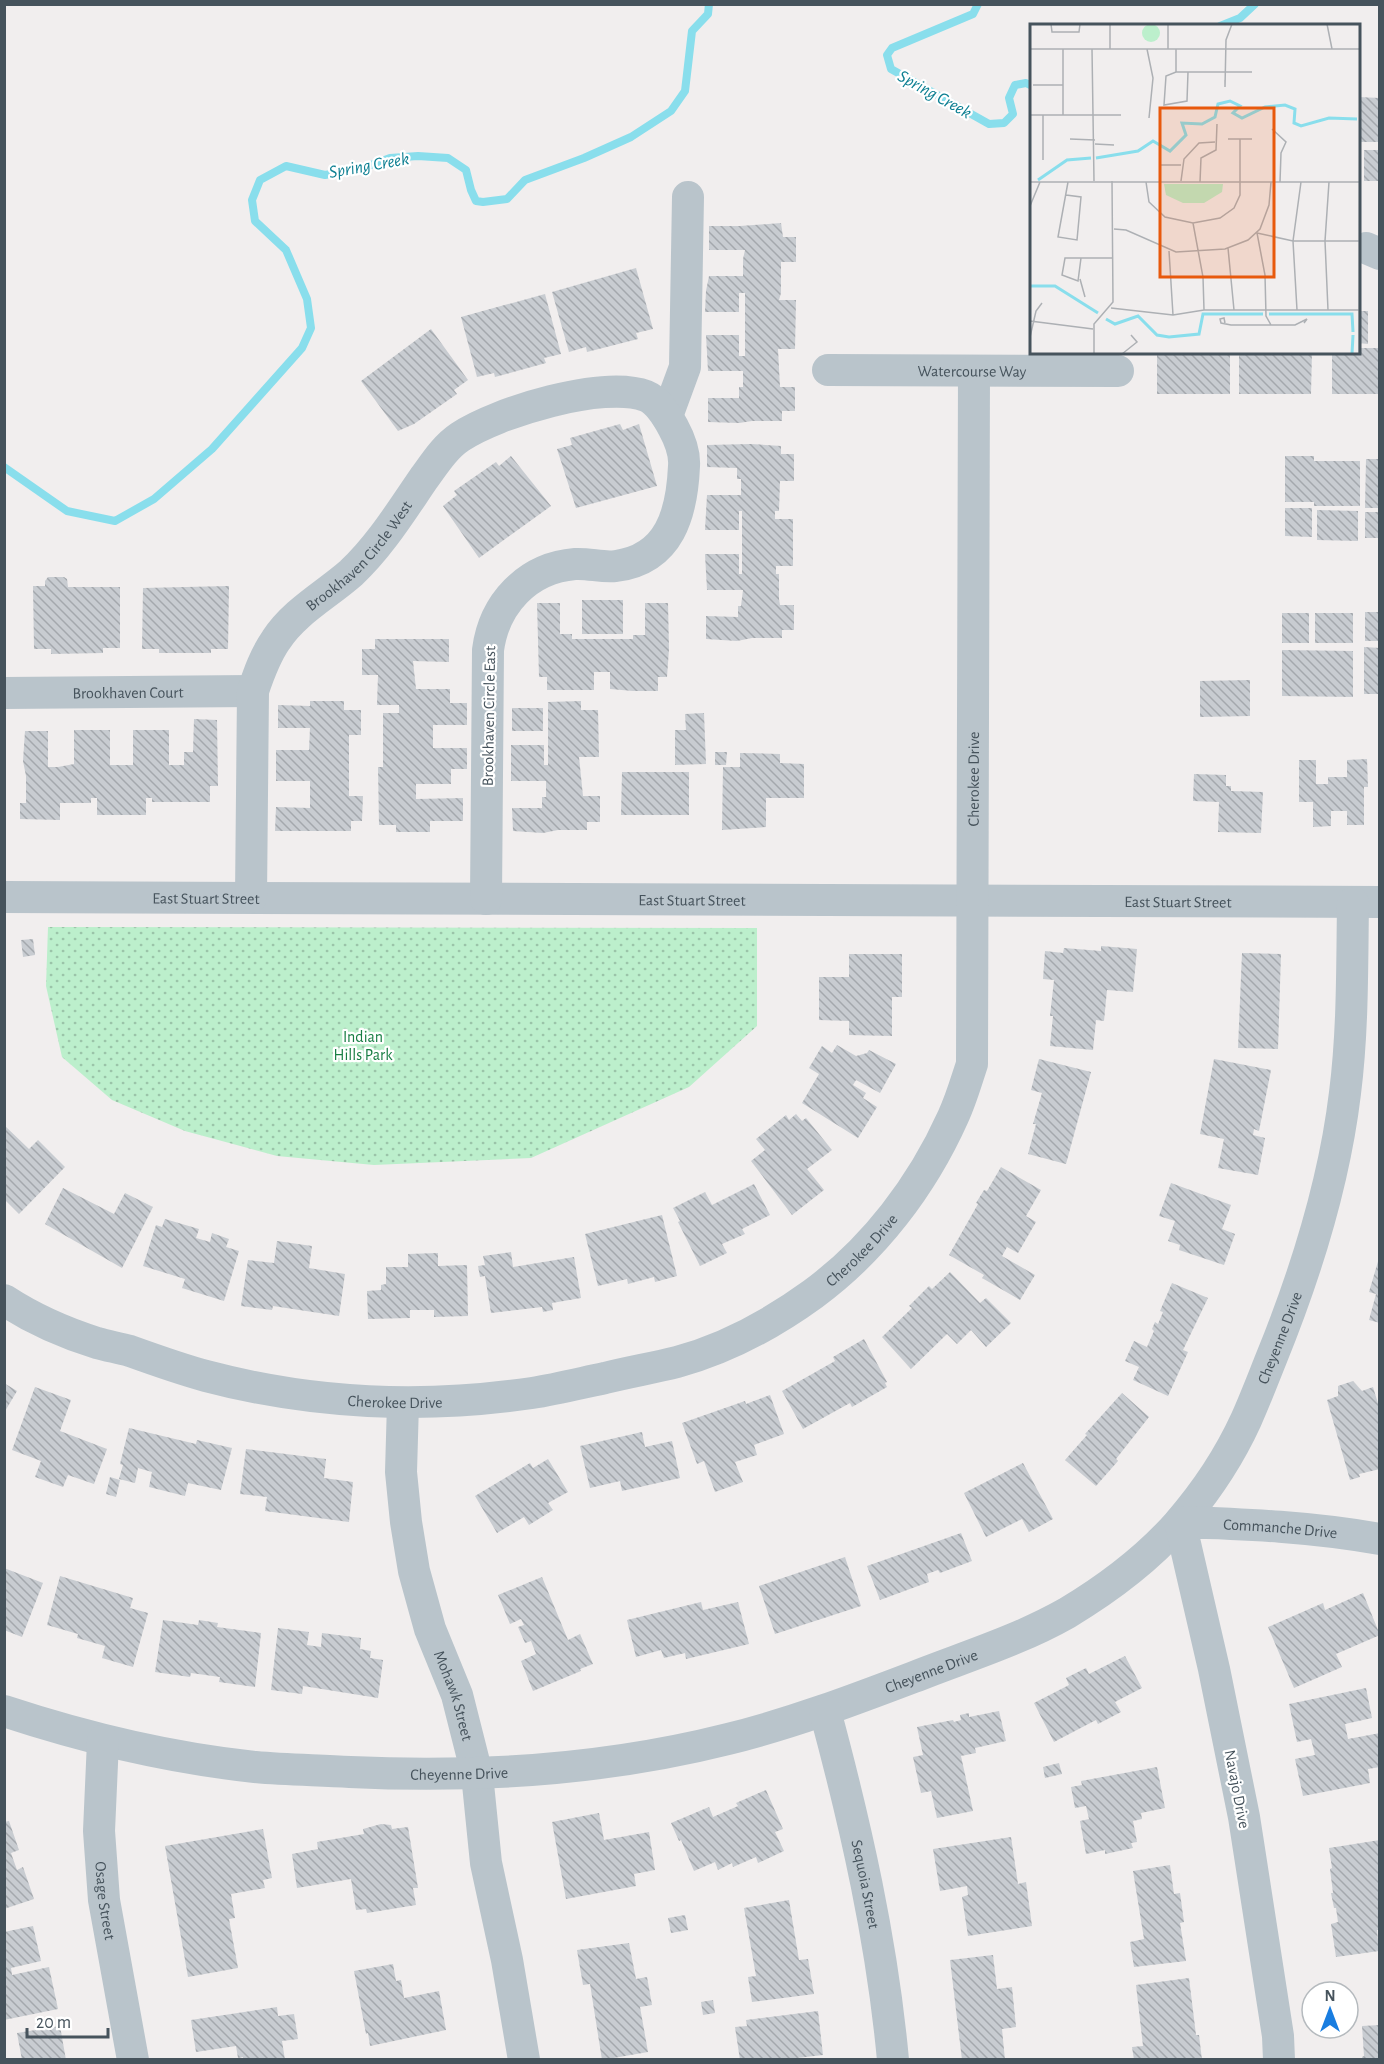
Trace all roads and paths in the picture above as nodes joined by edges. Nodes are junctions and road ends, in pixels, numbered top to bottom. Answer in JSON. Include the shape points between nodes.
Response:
{"nodes":[{"id":1,"x":688,"y":197,"type":"dead end"},
{"id":2,"x":828,"y":370,"type":"dead end"},
{"id":3,"x":974,"y":371,"type":"junction"},
{"id":4,"x":1118,"y":371,"type":"dead end"},
{"id":5,"x":667,"y":416,"type":"junction"},
{"id":6,"x":253,"y":691,"type":"junction"},
{"id":7,"x":4,"y":693,"type":"edge"},
{"id":8,"x":4,"y":897,"type":"edge"},
{"id":9,"x":252,"y":897,"type":"junction"},
{"id":10,"x":486,"y":898,"type":"junction"},
{"id":11,"x":973,"y":899,"type":"junction"},
{"id":12,"x":1366,"y":903,"type":"edge"},
{"id":13,"x":4,"y":1300,"type":"edge"},
{"id":14,"x":403,"y":1403,"type":"junction"},
{"id":15,"x":1180,"y":1522,"type":"junction"},
{"id":16,"x":1380,"y":1539,"type":"edge"},
{"id":17,"x":4,"y":1711,"type":"edge"},
{"id":18,"x":825,"y":1711,"type":"junction"},
{"id":19,"x":103,"y":1741,"type":"junction"},
{"id":20,"x":477,"y":1774,"type":"junction"},
{"id":21,"x":133,"y":2060,"type":"edge"},
{"id":22,"x":524,"y":2060,"type":"edge"},
{"id":23,"x":893,"y":2060,"type":"edge"},
{"id":24,"x":1279,"y":2060,"type":"edge"}],
"edges":[{"from":1,"to":5,"type":"street","via":[[685,367]]},
{"from":2,"to":3,"type":"street","name":"Watercourse Way"},
{"from":3,"to":4,"type":"street","name":"Watercourse Way"},
{"from":3,"to":11,"type":"street","name":"Cherokee Drive"},
{"from":5,"to":6,"type":"street","name":"Brookhaven Circle West","via":[[647,397],[627,391],[605,391],[508,414],[458,438],[442,454],[375,547],[276,639]]},
{"from":5,"to":10,"type":"street","name":"Brookhaven Circle East","via":[[685,463],[680,511],[660,546],[639,560],[615,567],[576,564],[551,568],[513,592],[498,614],[488,650]]},
{"from":6,"to":7,"type":"street","name":"Brookhaven Court"},
{"from":6,"to":9,"type":"street","name":"Brookhaven Circle West"},
{"from":8,"to":9,"type":"street","name":"East Stuart Street"},
{"from":9,"to":10,"type":"street","name":"East Stuart Street"},
{"from":10,"to":11,"type":"street","name":"East Stuart Street"},
{"from":11,"to":12,"type":"street","name":"East Stuart Street"},
{"from":11,"to":14,"type":"street","name":"Cherokee Drive","via":[[972,1064],[954,1116],[930,1163],[896,1214],[860,1253],[814,1293],[769,1322],[678,1362],[534,1393]]},
{"from":12,"to":15,"type":"street","name":"Cheyenne Drive","via":[[1345,1095],[1330,1178],[1309,1259],[1246,1421],[1216,1474]]},
{"from":13,"to":14,"type":"street","name":"Cherokee Drive","via":[[53,1326],[97,1343],[204,1376],[272,1391]]},
{"from":14,"to":20,"type":"street","name":"Mohawk Street","via":[[401,1472],[414,1571],[430,1629],[457,1695]]},
{"from":15,"to":16,"type":"street","name":"Commanche Drive","via":[[1276,1525]]},
{"from":15,"to":18,"type":"street","name":"Cheyenne Drive","via":[[1117,1579],[1067,1613],[1019,1636]]},
{"from":15,"to":24,"type":"street","name":"Navajo Drive","via":[[1244,1817]]},
{"from":17,"to":19,"type":"street","name":"Cheyenne Drive"},
{"from":18,"to":20,"type":"street","name":"Cheyenne Drive","via":[[724,1740],[642,1757],[559,1769]]},
{"from":18,"to":23,"type":"street","name":"Sequoia Street","via":[[852,1811],[873,1912]]},
{"from":19,"to":20,"type":"street","name":"Cheyenne Drive","via":[[185,1758],[257,1767]]},
{"from":19,"to":21,"type":"street","name":"Osage Street","via":[[99,1831],[104,1900]]},
{"from":20,"to":22,"type":"street","name":"Mohawk Street","via":[[486,1863]]}]}
